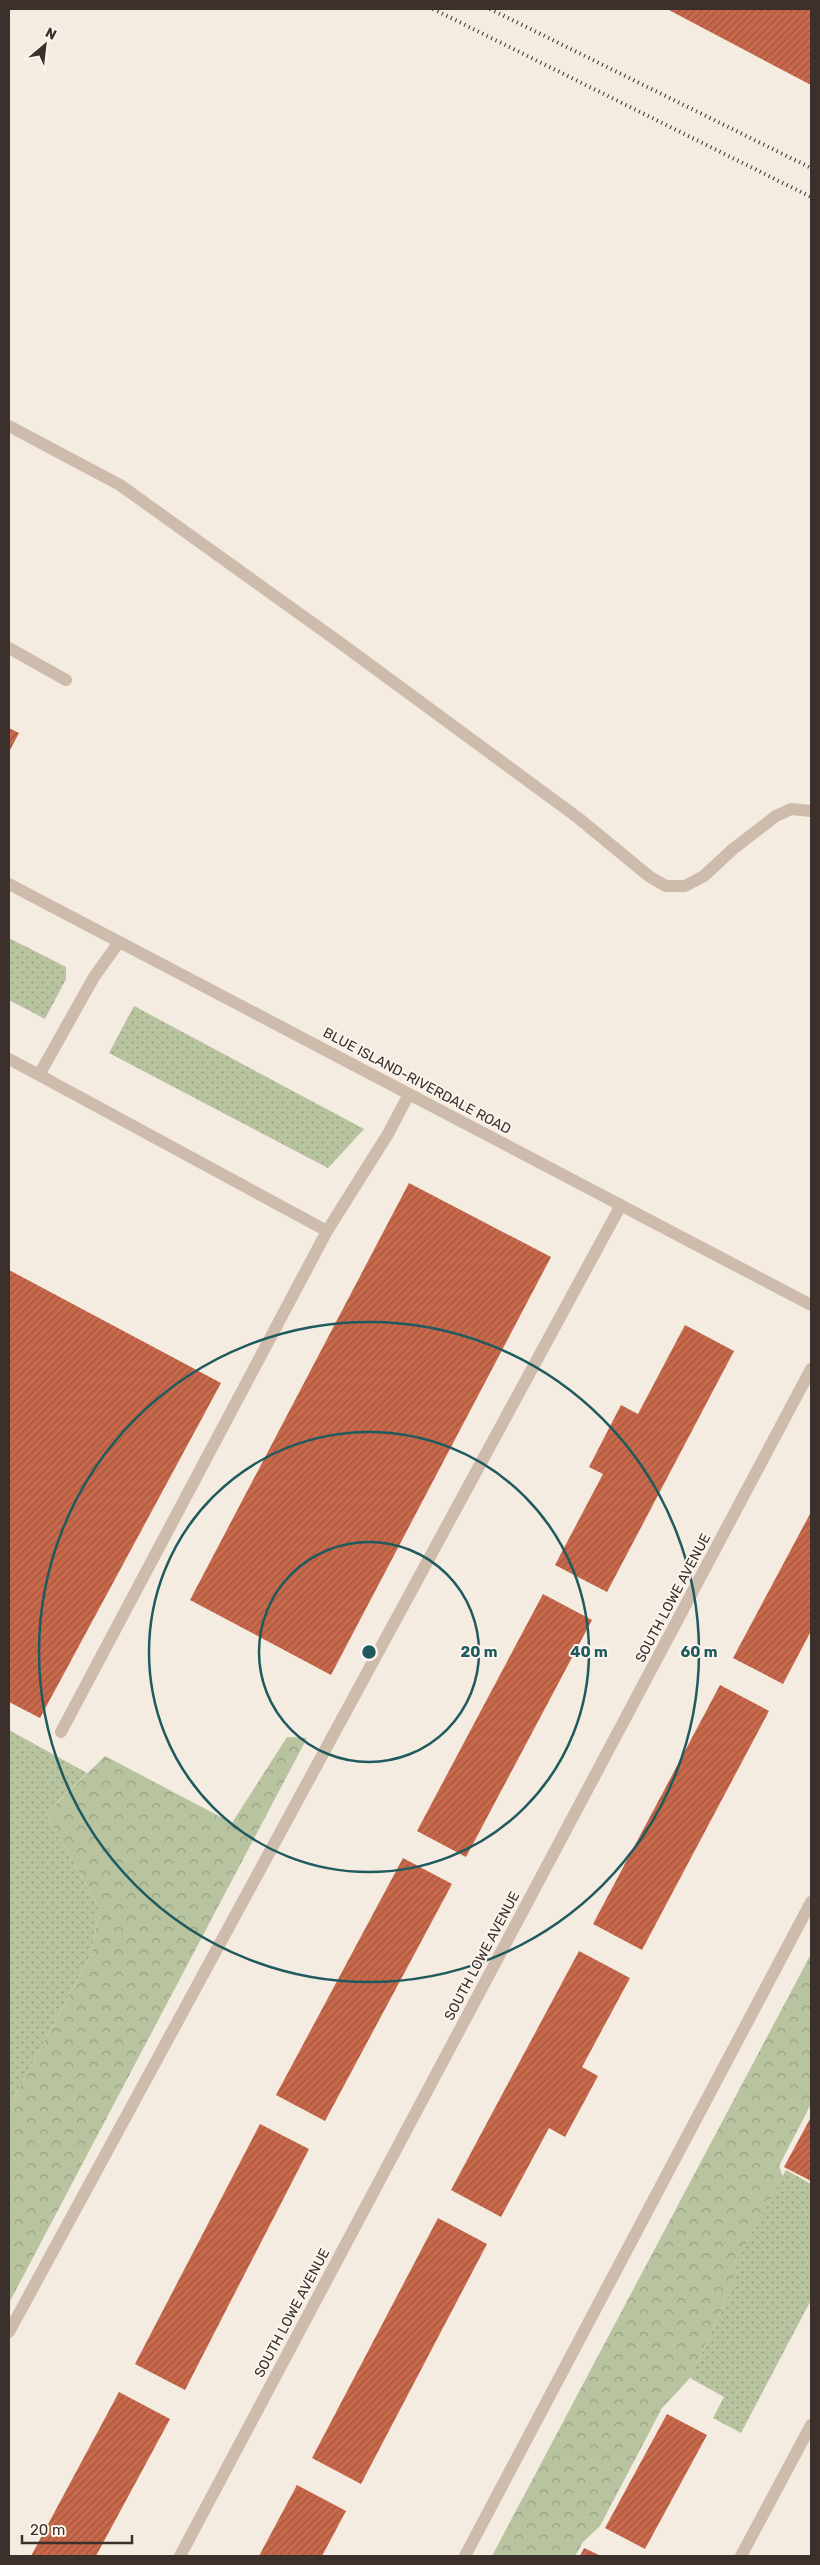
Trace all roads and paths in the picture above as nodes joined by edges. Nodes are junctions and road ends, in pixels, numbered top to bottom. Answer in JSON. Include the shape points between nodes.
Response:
{"nodes":[{"id":1,"x":9,"y":426,"type":"edge"},
{"id":2,"x":9,"y":648,"type":"edge"},
{"id":3,"x":66,"y":680,"type":"dead end"},
{"id":4,"x":811,"y":810,"type":"edge"},
{"id":5,"x":9,"y":884,"type":"edge"},
{"id":6,"x":119,"y":942,"type":"junction"},
{"id":7,"x":9,"y":1059,"type":"edge"},
{"id":8,"x":40,"y":1075,"type":"junction"},
{"id":9,"x":409,"y":1094,"type":"junction"},
{"id":10,"x":621,"y":1205,"type":"junction"},
{"id":11,"x":327,"y":1231,"type":"junction"},
{"id":12,"x":811,"y":1305,"type":"edge"},
{"id":13,"x":811,"y":1369,"type":"edge"},
{"id":14,"x":61,"y":1732,"type":"dead end"},
{"id":15,"x":811,"y":1902,"type":"edge"},
{"id":16,"x":9,"y":2332,"type":"edge"},
{"id":17,"x":811,"y":2425,"type":"edge"},
{"id":18,"x":180,"y":2556,"type":"edge"},
{"id":19,"x":465,"y":2556,"type":"edge"},
{"id":20,"x":741,"y":2556,"type":"edge"}],
"edges":[{"from":1,"to":4,"type":"street","via":[[120,485],[355,653],[666,886],[685,886],[704,876],[776,816],[791,809]]},
{"from":2,"to":3,"type":"street"},
{"from":5,"to":6,"type":"street","name":"BLUE ISLAND-RIVERDALE ROAD"},
{"from":6,"to":8,"type":"street","via":[[94,978]]},
{"from":6,"to":9,"type":"street","name":"BLUE ISLAND-RIVERDALE ROAD"},
{"from":7,"to":8,"type":"street"},
{"from":8,"to":11,"type":"street"},
{"from":9,"to":10,"type":"street","name":"BLUE ISLAND-RIVERDALE ROAD"},
{"from":9,"to":11,"type":"street","via":[[388,1134]]},
{"from":10,"to":12,"type":"street","name":"BLUE ISLAND-RIVERDALE ROAD"},
{"from":10,"to":16,"type":"street"},
{"from":11,"to":14,"type":"street"},
{"from":13,"to":18,"type":"street","name":"SOUTH LOWE AVENUE"},
{"from":15,"to":19,"type":"street"},
{"from":17,"to":20,"type":"street"}]}
